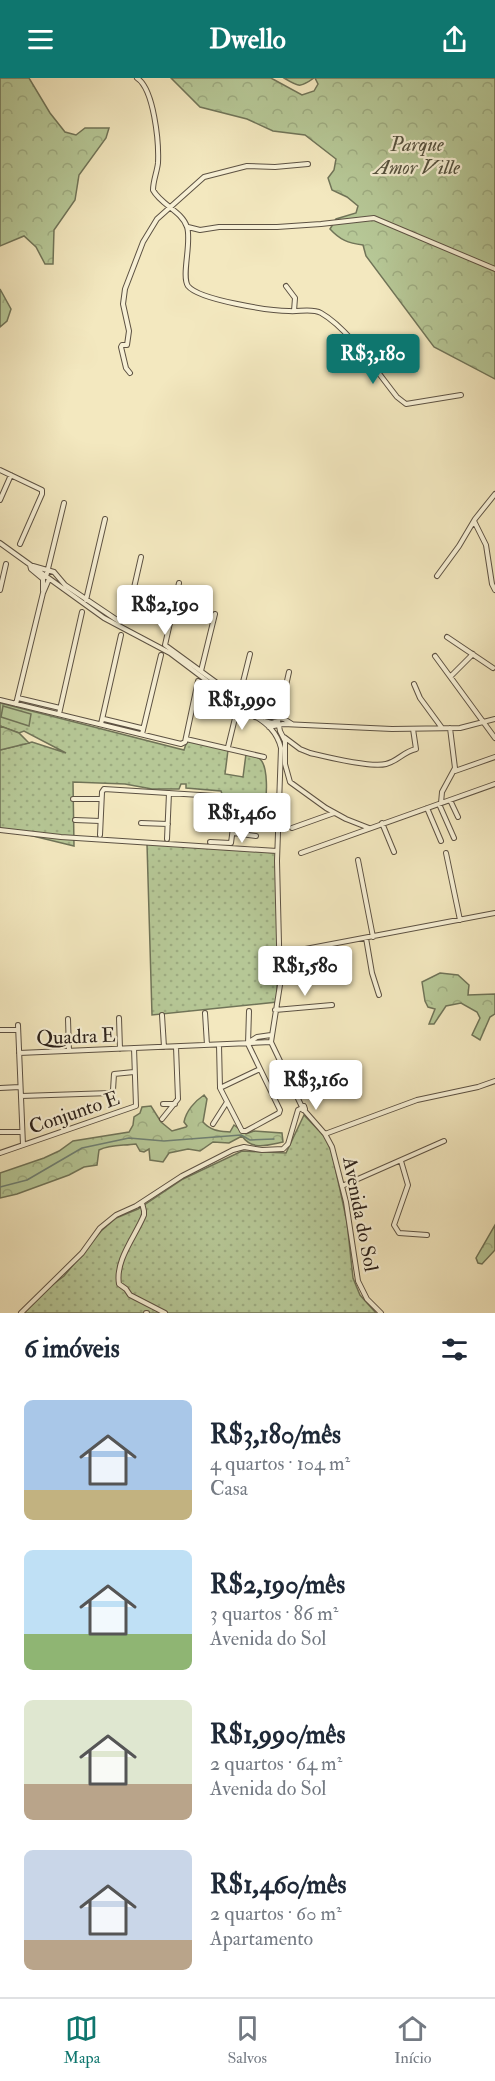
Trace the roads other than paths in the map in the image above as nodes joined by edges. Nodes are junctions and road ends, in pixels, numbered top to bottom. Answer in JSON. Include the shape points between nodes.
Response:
{"nodes":[{"id":1,"x":137,"y":78,"type":"edge"},
{"id":2,"x":308,"y":164,"type":"dead end"},
{"id":3,"x":170,"y":208,"type":"junction"},
{"id":4,"x":187,"y":226,"type":"junction"},
{"id":5,"x":495,"y":268,"type":"edge"},
{"id":6,"x":286,"y":286,"type":"dead end"},
{"id":7,"x":294,"y":311,"type":"junction"},
{"id":8,"x":130,"y":373,"type":"dead end"},
{"id":9,"x":461,"y":395,"type":"dead end"},
{"id":10,"x":0,"y":470,"type":"edge"},
{"id":11,"x":11,"y":475,"type":"junction"},
{"id":12,"x":495,"y":494,"type":"edge"},
{"id":13,"x":0,"y":500,"type":"edge"},
{"id":14,"x":64,"y":503,"type":"dead end"},
{"id":15,"x":105,"y":519,"type":"dead end"},
{"id":16,"x":474,"y":521,"type":"junction"},
{"id":17,"x":0,"y":543,"type":"edge"},
{"id":18,"x":20,"y":544,"type":"dead end"},
{"id":19,"x":141,"y":557,"type":"dead end"},
{"id":20,"x":6,"y":564,"type":"dead end"},
{"id":21,"x":29,"y":564,"type":"junction"},
{"id":22,"x":48,"y":570,"type":"junction"},
{"id":23,"x":437,"y":576,"type":"dead end"},
{"id":24,"x":45,"y":579,"type":"junction"},
{"id":25,"x":179,"y":583,"type":"dead end"},
{"id":26,"x":0,"y":590,"type":"edge"},
{"id":27,"x":495,"y":590,"type":"edge"},
{"id":28,"x":43,"y":593,"type":"junction"},
{"id":29,"x":86,"y":600,"type":"junction"},
{"id":30,"x":82,"y":612,"type":"dead end"},
{"id":31,"x":128,"y":614,"type":"junction"},
{"id":32,"x":215,"y":614,"type":"dead end"},
{"id":33,"x":169,"y":623,"type":"junction"},
{"id":34,"x":121,"y":635,"type":"dead end"},
{"id":35,"x":447,"y":637,"type":"dead end"},
{"id":36,"x":249,"y":654,"type":"dead end"},
{"id":37,"x":473,"y":654,"type":"junction"},
{"id":38,"x":161,"y":655,"type":"dead end"},
{"id":39,"x":435,"y":656,"type":"dead end"},
{"id":40,"x":493,"y":668,"type":"dead end"},
{"id":41,"x":201,"y":671,"type":"junction"},
{"id":42,"x":290,"y":672,"type":"dead end"},
{"id":43,"x":451,"y":676,"type":"junction"},
{"id":44,"x":198,"y":681,"type":"dead end"},
{"id":45,"x":414,"y":684,"type":"dead end"},
{"id":46,"x":239,"y":698,"type":"junction"},
{"id":47,"x":0,"y":700,"type":"edge"},
{"id":48,"x":17,"y":701,"type":"junction"},
{"id":49,"x":43,"y":704,"type":"junction"},
{"id":50,"x":60,"y":708,"type":"junction"},
{"id":51,"x":42,"y":710,"type":"junction"},
{"id":52,"x":237,"y":710,"type":"dead end"},
{"id":53,"x":59,"y":714,"type":"junction"},
{"id":54,"x":253,"y":715,"type":"junction"},
{"id":55,"x":104,"y":719,"type":"dead end"},
{"id":56,"x":495,"y":719,"type":"edge"},
{"id":57,"x":483,"y":722,"type":"junction"},
{"id":58,"x":123,"y":723,"type":"junction"},
{"id":59,"x":101,"y":724,"type":"junction"},
{"id":60,"x":276,"y":725,"type":"junction"},
{"id":61,"x":141,"y":728,"type":"dead end"},
{"id":62,"x":442,"y":728,"type":"junction"},
{"id":63,"x":450,"y":728,"type":"junction"},
{"id":64,"x":412,"y":729,"type":"junction"},
{"id":65,"x":121,"y":730,"type":"junction"},
{"id":66,"x":142,"y":734,"type":"junction"},
{"id":67,"x":283,"y":736,"type":"junction"},
{"id":68,"x":495,"y":738,"type":"edge"},
{"id":69,"x":185,"y":739,"type":"junction"},
{"id":70,"x":228,"y":747,"type":"junction"},
{"id":71,"x":264,"y":757,"type":"dead end"},
{"id":72,"x":495,"y":757,"type":"edge"},
{"id":73,"x":454,"y":771,"type":"junction"},
{"id":74,"x":495,"y":784,"type":"edge"},
{"id":75,"x":169,"y":792,"type":"junction"},
{"id":76,"x":280,"y":792,"type":"junction"},
{"id":77,"x":73,"y":799,"type":"dead end"},
{"id":78,"x":101,"y":799,"type":"junction"},
{"id":79,"x":450,"y":800,"type":"junction"},
{"id":80,"x":440,"y":803,"type":"junction"},
{"id":81,"x":236,"y":805,"type":"junction"},
{"id":82,"x":427,"y":808,"type":"junction"},
{"id":83,"x":272,"y":810,"type":"junction"},
{"id":84,"x":279,"y":813,"type":"junction"},
{"id":85,"x":334,"y":813,"type":"junction"},
{"id":86,"x":458,"y":817,"type":"dead end"},
{"id":87,"x":75,"y":820,"type":"dead end"},
{"id":88,"x":100,"y":821,"type":"junction"},
{"id":89,"x":141,"y":823,"type":"dead end"},
{"id":90,"x":382,"y":823,"type":"junction"},
{"id":91,"x":168,"y":824,"type":"junction"},
{"id":92,"x":292,"y":828,"type":"dead end"},
{"id":93,"x":369,"y":828,"type":"junction"},
{"id":94,"x":0,"y":830,"type":"edge"},
{"id":95,"x":233,"y":833,"type":"junction"},
{"id":96,"x":100,"y":835,"type":"dead end"},
{"id":97,"x":256,"y":836,"type":"dead end"},
{"id":98,"x":454,"y":837,"type":"dead end"},
{"id":99,"x":167,"y":839,"type":"dead end"},
{"id":100,"x":441,"y":841,"type":"dead end"},
{"id":101,"x":210,"y":842,"type":"dead end"},
{"id":102,"x":278,"y":851,"type":"junction"},
{"id":103,"x":301,"y":852,"type":"dead end"},
{"id":104,"x":394,"y":852,"type":"dead end"},
{"id":105,"x":446,"y":853,"type":"dead end"},
{"id":106,"x":358,"y":860,"type":"dead end"},
{"id":107,"x":495,"y":913,"type":"edge"},
{"id":108,"x":460,"y":920,"type":"junction"},
{"id":109,"x":373,"y":937,"type":"junction"},
{"id":110,"x":366,"y":939,"type":"junction"},
{"id":111,"x":279,"y":954,"type":"junction"},
{"id":112,"x":379,"y":995,"type":"dead end"},
{"id":113,"x":332,"y":1005,"type":"dead end"},
{"id":114,"x":276,"y":1010,"type":"junction"},
{"id":115,"x":249,"y":1011,"type":"dead end"},
{"id":116,"x":206,"y":1013,"type":"dead end"},
{"id":117,"x":162,"y":1015,"type":"dead end"},
{"id":118,"x":119,"y":1018,"type":"dead end"},
{"id":119,"x":68,"y":1019,"type":"dead end"},
{"id":120,"x":0,"y":1030,"type":"edge"},
{"id":121,"x":271,"y":1035,"type":"junction"},
{"id":122,"x":271,"y":1042,"type":"junction"},
{"id":123,"x":247,"y":1043,"type":"junction"},
{"id":124,"x":207,"y":1045,"type":"junction"},
{"id":125,"x":219,"y":1045,"type":"junction"},
{"id":126,"x":164,"y":1047,"type":"junction"},
{"id":127,"x":176,"y":1047,"type":"junction"},
{"id":128,"x":120,"y":1048,"type":"junction"},
{"id":129,"x":134,"y":1048,"type":"junction"},
{"id":130,"x":69,"y":1051,"type":"junction"},
{"id":131,"x":19,"y":1053,"type":"junction"},
{"id":132,"x":260,"y":1069,"type":"junction"},
{"id":133,"x":135,"y":1072,"type":"junction"},
{"id":134,"x":495,"y":1081,"type":"edge"},
{"id":135,"x":21,"y":1087,"type":"junction"},
{"id":136,"x":0,"y":1088,"type":"edge"},
{"id":137,"x":220,"y":1088,"type":"junction"},
{"id":138,"x":21,"y":1096,"type":"junction"},
{"id":139,"x":227,"y":1101,"type":"junction"},
{"id":140,"x":163,"y":1104,"type":"dead end"},
{"id":141,"x":176,"y":1104,"type":"junction"},
{"id":142,"x":136,"y":1106,"type":"joint"},
{"id":143,"x":304,"y":1108,"type":"junction"},
{"id":144,"x":162,"y":1119,"type":"dead end"},
{"id":145,"x":213,"y":1124,"type":"dead end"},
{"id":146,"x":0,"y":1132,"type":"edge"},
{"id":147,"x":22,"y":1132,"type":"junction"},
{"id":148,"x":326,"y":1134,"type":"junction"},
{"id":149,"x":444,"y":1141,"type":"dead end"},
{"id":150,"x":22,"y":1146,"type":"junction"},
{"id":151,"x":0,"y":1154,"type":"edge"},
{"id":152,"x":401,"y":1161,"type":"junction"},
{"id":153,"x":342,"y":1186,"type":"junction"},
{"id":154,"x":142,"y":1203,"type":"junction"},
{"id":155,"x":427,"y":1235,"type":"dead end"},
{"id":156,"x":21,"y":1313,"type":"edge"},
{"id":157,"x":165,"y":1313,"type":"edge"},
{"id":158,"x":381,"y":1313,"type":"edge"}],
"edges":[{"from":1,"to":3,"type":"street","via":[[148,92],[156,132],[158,163],[153,190]]},
{"from":2,"to":3,"type":"street","via":[[244,166],[210,174],[199,179]]},
{"from":3,"to":4,"type":"street"},
{"from":3,"to":8,"type":"street","via":[[148,231],[124,289],[129,342],[121,347]]},
{"from":4,"to":5,"type":"street","via":[[198,230],[277,227],[374,218]]},
{"from":4,"to":7,"type":"street","via":[[186,278],[190,288],[238,304]]},
{"from":6,"to":7,"type":"street","via":[[295,298]]},
{"from":7,"to":9,"type":"street","via":[[317,311],[334,323],[406,404]]},
{"from":10,"to":11,"type":"street"},
{"from":11,"to":13,"type":"street"},
{"from":11,"to":18,"type":"street","via":[[42,490]]},
{"from":12,"to":16,"type":"street"},
{"from":14,"to":22,"type":"street"},
{"from":15,"to":29,"type":"street"},
{"from":16,"to":23,"type":"street"},
{"from":16,"to":27,"type":"street","via":[[486,545]]},
{"from":17,"to":21,"type":"street"},
{"from":19,"to":31,"type":"street"},
{"from":20,"to":26,"type":"street"},
{"from":21,"to":22,"type":"street"},
{"from":21,"to":24,"type":"street","name":"Avenida do Sol"},
{"from":22,"to":24,"type":"street"},
{"from":22,"to":29,"type":"street"},
{"from":24,"to":28,"type":"street"},
{"from":24,"to":28,"type":"street"},
{"from":24,"to":54,"type":"street","name":"Avenida do Sol","via":[[115,625],[163,648]]},
{"from":25,"to":33,"type":"street"},
{"from":28,"to":48,"type":"street"},
{"from":29,"to":31,"type":"street","via":[[120,622]]},
{"from":30,"to":50,"type":"street"},
{"from":31,"to":33,"type":"street"},
{"from":32,"to":41,"type":"street"},
{"from":33,"to":41,"type":"street","via":[[165,645]]},
{"from":34,"to":59,"type":"street"},
{"from":35,"to":37,"type":"street"},
{"from":36,"to":46,"type":"street"},
{"from":37,"to":40,"type":"street"},
{"from":37,"to":43,"type":"street"},
{"from":38,"to":66,"type":"street"},
{"from":39,"to":43,"type":"street"},
{"from":41,"to":46,"type":"street"},
{"from":42,"to":60,"type":"street"},
{"from":43,"to":57,"type":"street"},
{"from":44,"to":69,"type":"street"},
{"from":45,"to":62,"type":"street"},
{"from":46,"to":60,"type":"street"},
{"from":47,"to":48,"type":"street"},
{"from":48,"to":49,"type":"street"},
{"from":48,"to":51,"type":"street"},
{"from":49,"to":50,"type":"street"},
{"from":49,"to":51,"type":"street"},
{"from":50,"to":53,"type":"street"},
{"from":51,"to":53,"type":"street"},
{"from":52,"to":70,"type":"street"},
{"from":53,"to":59,"type":"street"},
{"from":54,"to":60,"type":"street","name":"Avenida do Sol"},
{"from":54,"to":60,"type":"street","name":"Avenida do Sol"},
{"from":55,"to":58,"type":"street"},
{"from":56,"to":57,"type":"street"},
{"from":57,"to":63,"type":"street"},
{"from":57,"to":68,"type":"street"},
{"from":58,"to":61,"type":"street"},
{"from":58,"to":65,"type":"street"},
{"from":59,"to":65,"type":"street"},
{"from":60,"to":64,"type":"street"},
{"from":60,"to":67,"type":"street"},
{"from":60,"to":76,"type":"street","name":"Avenida do Sol","via":[[281,753]]},
{"from":62,"to":63,"type":"street"},
{"from":62,"to":64,"type":"street"},
{"from":63,"to":73,"type":"street"},
{"from":64,"to":67,"type":"street","via":[[416,748],[380,765],[310,753]]},
{"from":65,"to":66,"type":"street"},
{"from":66,"to":69,"type":"street","via":[[181,744]]},
{"from":67,"to":85,"type":"street","via":[[290,782]]},
{"from":69,"to":70,"type":"street"},
{"from":70,"to":71,"type":"street"},
{"from":72,"to":73,"type":"street"},
{"from":73,"to":80,"type":"street"},
{"from":74,"to":79,"type":"street"},
{"from":75,"to":78,"type":"street","via":[[104,789]]},
{"from":75,"to":81,"type":"street","via":[[229,797]]},
{"from":75,"to":91,"type":"street"},
{"from":76,"to":83,"type":"street"},
{"from":76,"to":84,"type":"street","name":"Avenida do Sol"},
{"from":77,"to":78,"type":"street"},
{"from":78,"to":88,"type":"street"},
{"from":79,"to":80,"type":"street"},
{"from":79,"to":86,"type":"street"},
{"from":80,"to":82,"type":"street"},
{"from":80,"to":98,"type":"street"},
{"from":81,"to":83,"type":"street","via":[[242,809]]},
{"from":81,"to":95,"type":"street"},
{"from":82,"to":90,"type":"street"},
{"from":82,"to":100,"type":"street"},
{"from":83,"to":84,"type":"street"},
{"from":84,"to":102,"type":"street","name":"Avenida do Sol"},
{"from":85,"to":92,"type":"street"},
{"from":85,"to":93,"type":"street"},
{"from":87,"to":88,"type":"street"},
{"from":88,"to":96,"type":"street"},
{"from":89,"to":91,"type":"street"},
{"from":90,"to":93,"type":"street"},
{"from":90,"to":104,"type":"street"},
{"from":91,"to":99,"type":"street"},
{"from":93,"to":103,"type":"street"},
{"from":94,"to":102,"type":"street"},
{"from":95,"to":97,"type":"street"},
{"from":95,"to":101,"type":"street","via":[[228,844]]},
{"from":102,"to":111,"type":"street","name":"Avenida do Sol"},
{"from":105,"to":108,"type":"street"},
{"from":106,"to":109,"type":"street"},
{"from":107,"to":108,"type":"street"},
{"from":108,"to":109,"type":"street"},
{"from":109,"to":110,"type":"street"},
{"from":110,"to":111,"type":"street"},
{"from":110,"to":112,"type":"street"},
{"from":111,"to":114,"type":"street","name":"Avenida do Sol"},
{"from":113,"to":114,"type":"street"},
{"from":114,"to":121,"type":"street","name":"Avenida do Sol"},
{"from":115,"to":123,"type":"street"},
{"from":116,"to":124,"type":"street"},
{"from":117,"to":126,"type":"street"},
{"from":118,"to":128,"type":"street"},
{"from":119,"to":130,"type":"street"},
{"from":120,"to":131,"type":"street","via":[[18,1027]]},
{"from":121,"to":122,"type":"street","name":"Avenida do Sol"},
{"from":121,"to":123,"type":"street"},
{"from":122,"to":123,"type":"street"},
{"from":122,"to":143,"type":"street","name":"Avenida do Sol"},
{"from":123,"to":125,"type":"street","name":"Quadra E"},
{"from":123,"to":132,"type":"street"},
{"from":124,"to":125,"type":"street","name":"Quadra E"},
{"from":124,"to":127,"type":"street","name":"Quadra E"},
{"from":125,"to":137,"type":"street"},
{"from":126,"to":127,"type":"street","name":"Quadra E"},
{"from":126,"to":129,"type":"street","name":"Quadra E"},
{"from":127,"to":141,"type":"street"},
{"from":128,"to":129,"type":"street","name":"Quadra E"},
{"from":128,"to":130,"type":"street","name":"Quadra E"},
{"from":129,"to":133,"type":"street","name":"Quadra E"},
{"from":130,"to":131,"type":"street","name":"Quadra E"},
{"from":131,"to":135,"type":"street"},
{"from":132,"to":137,"type":"street"},
{"from":132,"to":139,"type":"street","via":[[279,1113],[244,1132]]},
{"from":133,"to":138,"type":"street","name":"Quadra E","via":[[114,1074],[111,1093]]},
{"from":133,"to":142,"type":"street","name":"Quadra E"},
{"from":134,"to":148,"type":"street","via":[[432,1096]]},
{"from":135,"to":136,"type":"street"},
{"from":135,"to":138,"type":"street"},
{"from":137,"to":139,"type":"street"},
{"from":138,"to":147,"type":"street"},
{"from":139,"to":145,"type":"street"},
{"from":140,"to":141,"type":"street"},
{"from":141,"to":144,"type":"street"},
{"from":142,"to":150,"type":"street","name":"Conjunto E"},
{"from":143,"to":148,"type":"street","name":"Avenida do Sol"},
{"from":143,"to":154,"type":"street","via":[[298,1110],[283,1149],[233,1150],[182,1176]]},
{"from":146,"to":147,"type":"street"},
{"from":147,"to":150,"type":"street"},
{"from":148,"to":153,"type":"street","name":"Avenida do Sol"},
{"from":149,"to":152,"type":"street"},
{"from":150,"to":151,"type":"street","name":"Conjunto E"},
{"from":152,"to":153,"type":"street"},
{"from":152,"to":155,"type":"street","via":[[408,1185],[394,1225],[399,1233]]},
{"from":153,"to":158,"type":"street","name":"Avenida do Sol","via":[[358,1281],[367,1299]]},
{"from":154,"to":156,"type":"street","via":[[109,1220],[82,1253]]},
{"from":154,"to":157,"type":"street","via":[[144,1215],[124,1257],[118,1276],[120,1286],[129,1295]]}]}
